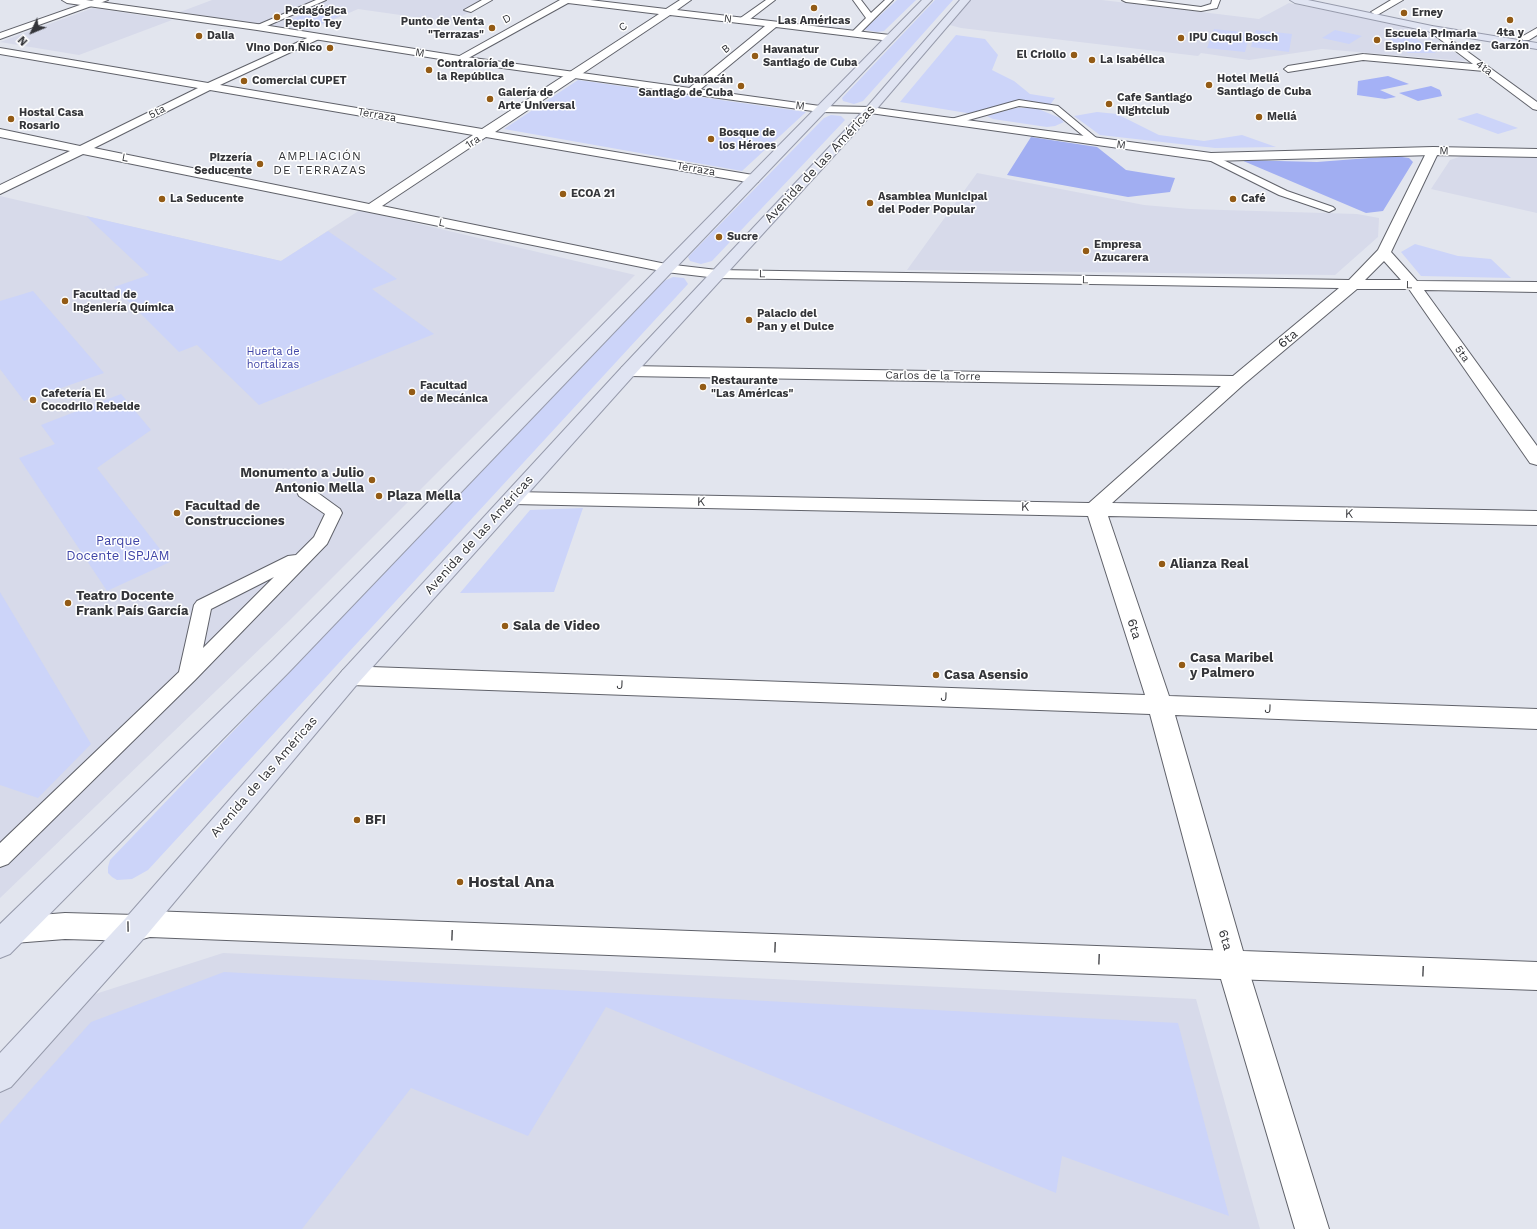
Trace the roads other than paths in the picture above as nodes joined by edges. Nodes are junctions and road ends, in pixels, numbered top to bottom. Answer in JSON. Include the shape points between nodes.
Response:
{"nodes":[{"id":1,"x":67,"y":0,"type":"edge"},
{"id":2,"x":103,"y":0,"type":"edge"},
{"id":3,"x":322,"y":0,"type":"edge"},
{"id":4,"x":488,"y":0,"type":"edge"},
{"id":5,"x":567,"y":0,"type":"edge"},
{"id":6,"x":686,"y":0,"type":"edge"},
{"id":7,"x":771,"y":0,"type":"edge"},
{"id":8,"x":857,"y":0,"type":"edge"},
{"id":9,"x":889,"y":0,"type":"edge"},
{"id":10,"x":927,"y":0,"type":"edge"},
{"id":11,"x":965,"y":0,"type":"edge"},
{"id":12,"x":1126,"y":0,"type":"edge"},
{"id":13,"x":1216,"y":0,"type":"edge"},
{"id":14,"x":1295,"y":0,"type":"edge"},
{"id":15,"x":1320,"y":0,"type":"edge"},
{"id":16,"x":1398,"y":0,"type":"edge"},
{"id":17,"x":92,"y":4,"type":"junction"},
{"id":18,"x":468,"y":10,"type":"dead end"},
{"id":19,"x":667,"y":12,"type":"junction"},
{"id":20,"x":1376,"y":12,"type":"junction"},
{"id":21,"x":870,"y":17,"type":"junction"},
{"id":22,"x":742,"y":21,"type":"junction"},
{"id":23,"x":774,"y":24,"type":"junction"},
{"id":24,"x":257,"y":27,"type":"junction"},
{"id":25,"x":1432,"y":29,"type":"junction"},
{"id":26,"x":1537,"y":31,"type":"edge"},
{"id":27,"x":854,"y":34,"type":"junction"},
{"id":28,"x":0,"y":36,"type":"edge"},
{"id":29,"x":316,"y":37,"type":"junction"},
{"id":30,"x":890,"y":38,"type":"junction"},
{"id":31,"x":1526,"y":38,"type":"junction"},
{"id":32,"x":1537,"y":40,"type":"edge"},
{"id":33,"x":1537,"y":46,"type":"edge"},
{"id":34,"x":0,"y":51,"type":"edge"},
{"id":35,"x":459,"y":59,"type":"junction"},
{"id":36,"x":1484,"y":68,"type":"junction"},
{"id":37,"x":1288,"y":69,"type":"dead end"},
{"id":38,"x":574,"y":75,"type":"junction"},
{"id":39,"x":210,"y":86,"type":"junction"},
{"id":40,"x":692,"y":91,"type":"junction"},
{"id":41,"x":1537,"y":107,"type":"edge"},
{"id":42,"x":820,"y":109,"type":"junction"},
{"id":43,"x":870,"y":110,"type":"junction"},
{"id":44,"x":954,"y":121,"type":"junction"},
{"id":45,"x":0,"y":133,"type":"edge"},
{"id":46,"x":485,"y":133,"type":"junction"},
{"id":47,"x":1095,"y":141,"type":"junction"},
{"id":48,"x":82,"y":149,"type":"junction"},
{"id":49,"x":1433,"y":151,"type":"junction"},
{"id":50,"x":1537,"y":153,"type":"edge"},
{"id":51,"x":1211,"y":157,"type":"junction"},
{"id":52,"x":753,"y":179,"type":"junction"},
{"id":53,"x":0,"y":190,"type":"edge"},
{"id":54,"x":371,"y":208,"type":"junction"},
{"id":55,"x":1329,"y":209,"type":"dead end"},
{"id":56,"x":1384,"y":252,"type":"junction"},
{"id":57,"x":666,"y":268,"type":"junction"},
{"id":58,"x":717,"y":274,"type":"junction"},
{"id":59,"x":1354,"y":284,"type":"junction"},
{"id":60,"x":1413,"y":285,"type":"junction"},
{"id":61,"x":1537,"y":286,"type":"edge"},
{"id":62,"x":628,"y":371,"type":"junction"},
{"id":63,"x":1237,"y":381,"type":"junction"},
{"id":64,"x":1537,"y":459,"type":"edge"},
{"id":65,"x":305,"y":492,"type":"dead end"},
{"id":66,"x":513,"y":498,"type":"junction"},
{"id":67,"x":1095,"y":508,"type":"junction"},
{"id":68,"x":1537,"y":518,"type":"edge"},
{"id":69,"x":308,"y":553,"type":"junction"},
{"id":70,"x":188,"y":675,"type":"junction"},
{"id":71,"x":351,"y":676,"type":"junction"},
{"id":72,"x":1160,"y":706,"type":"junction"},
{"id":73,"x":1537,"y":719,"type":"edge"},
{"id":74,"x":0,"y":856,"type":"edge"},
{"id":75,"x":135,"y":928,"type":"junction"},
{"id":76,"x":5,"y":934,"type":"edge"},
{"id":77,"x":1232,"y":965,"type":"junction"},
{"id":78,"x":1537,"y":976,"type":"edge"},
{"id":79,"x":0,"y":1076,"type":"edge"},
{"id":80,"x":1312,"y":1229,"type":"edge"}],
"edges":[{"from":1,"to":17,"type":"street","name":"M"},
{"from":2,"to":17,"type":"street"},
{"from":3,"to":24,"type":"lane"},
{"from":4,"to":18,"type":"lane"},
{"from":5,"to":19,"type":"street","name":"N"},
{"from":5,"to":35,"type":"street","name":"D"},
{"from":6,"to":19,"type":"street","name":"C"},
{"from":7,"to":22,"type":"lane"},
{"from":8,"to":21,"type":"lane"},
{"from":9,"to":21,"type":"lane"},
{"from":10,"to":30,"type":"main road"},
{"from":11,"to":43,"type":"main road","name":"Avenida de las Américas"},
{"from":12,"to":13,"type":"lane","via":[[1201,9],[1214,6]]},
{"from":14,"to":25,"type":"main road"},
{"from":15,"to":20,"type":"main road"},
{"from":16,"to":20,"type":"street"},
{"from":17,"to":24,"type":"street","name":"M"},
{"from":17,"to":28,"type":"street"},
{"from":19,"to":22,"type":"street","name":"N"},
{"from":19,"to":38,"type":"street","name":"C"},
{"from":20,"to":31,"type":"main road"},
{"from":21,"to":27,"type":"lane"},
{"from":22,"to":23,"type":"street","name":"N"},
{"from":23,"to":27,"type":"street","name":"N"},
{"from":23,"to":40,"type":"street","name":"B"},
{"from":24,"to":29,"type":"street","name":"M"},
{"from":25,"to":33,"type":"main road"},
{"from":25,"to":36,"type":"street","name":"4ta"},
{"from":26,"to":31,"type":"street"},
{"from":27,"to":30,"type":"street","name":"N"},
{"from":29,"to":35,"type":"street","name":"M"},
{"from":29,"to":39,"type":"street","name":"5ta"},
{"from":30,"to":42,"type":"main road"},
{"from":31,"to":32,"type":"main road"},
{"from":34,"to":39,"type":"street","name":"Terraza"},
{"from":35,"to":38,"type":"street","name":"M"},
{"from":36,"to":37,"type":"lane","via":[[1363,57]]},
{"from":36,"to":41,"type":"street","name":"4ta"},
{"from":38,"to":40,"type":"street","name":"M"},
{"from":38,"to":46,"type":"street","name":"1ra"},
{"from":39,"to":46,"type":"street","name":"Terraza"},
{"from":39,"to":48,"type":"street","name":"5ta"},
{"from":40,"to":42,"type":"street","name":"M"},
{"from":42,"to":43,"type":"street","name":"M"},
{"from":42,"to":52,"type":"main road"},
{"from":43,"to":44,"type":"street","name":"M"},
{"from":43,"to":58,"type":"main road","name":"Avenida de las Américas"},
{"from":44,"to":47,"type":"street","name":"M"},
{"from":44,"to":47,"type":"lane","via":[[1019,103],[1055,108]]},
{"from":45,"to":48,"type":"street","name":"L"},
{"from":46,"to":52,"type":"street","name":"Terraza"},
{"from":46,"to":54,"type":"street","name":"1ra"},
{"from":47,"to":51,"type":"street","name":"M"},
{"from":48,"to":53,"type":"street","name":"5ta"},
{"from":48,"to":54,"type":"street","name":"L"},
{"from":49,"to":50,"type":"street","name":"M"},
{"from":49,"to":51,"type":"street","name":"M"},
{"from":49,"to":56,"type":"street","name":"6ta"},
{"from":51,"to":55,"type":"lane","via":[[1283,193]]},
{"from":52,"to":57,"type":"main road"},
{"from":54,"to":57,"type":"street","name":"L"},
{"from":56,"to":59,"type":"street","name":"6ta"},
{"from":56,"to":60,"type":"street","name":"5ta"},
{"from":57,"to":58,"type":"street","name":"L"},
{"from":57,"to":76,"type":"main road","via":[[282,666]]},
{"from":58,"to":59,"type":"street","name":"L"},
{"from":58,"to":62,"type":"main road","name":"Avenida de las Américas"},
{"from":59,"to":60,"type":"street","name":"L"},
{"from":59,"to":63,"type":"street","name":"6ta"},
{"from":60,"to":61,"type":"street","name":"L"},
{"from":60,"to":64,"type":"street","name":"5ta"},
{"from":62,"to":63,"type":"street","name":"Carlos de la Torre"},
{"from":62,"to":66,"type":"main road","name":"Avenida de las Américas"},
{"from":63,"to":67,"type":"street","name":"6ta"},
{"from":65,"to":69,"type":"lane","via":[[334,513],[321,540]]},
{"from":66,"to":67,"type":"street","name":"K"},
{"from":66,"to":71,"type":"main road","name":"Avenida de las Américas"},
{"from":67,"to":68,"type":"street","name":"K"},
{"from":67,"to":72,"type":"street","name":"6ta"},
{"from":69,"to":70,"type":"lane"},
{"from":69,"to":70,"type":"lane","via":[[203,605]]},
{"from":70,"to":74,"type":"lane"},
{"from":71,"to":72,"type":"street","name":"J"},
{"from":71,"to":75,"type":"main road","name":"Avenida de las Américas"},
{"from":72,"to":73,"type":"street","name":"J"},
{"from":72,"to":77,"type":"street","name":"6ta"},
{"from":75,"to":76,"type":"street","name":"I","via":[[65,926]]},
{"from":75,"to":77,"type":"street","name":"I","via":[[150,924]]},
{"from":75,"to":79,"type":"main road","name":"Avenida de las Américas"},
{"from":77,"to":78,"type":"street","name":"I"},
{"from":77,"to":80,"type":"street","name":"6ta"}]}
